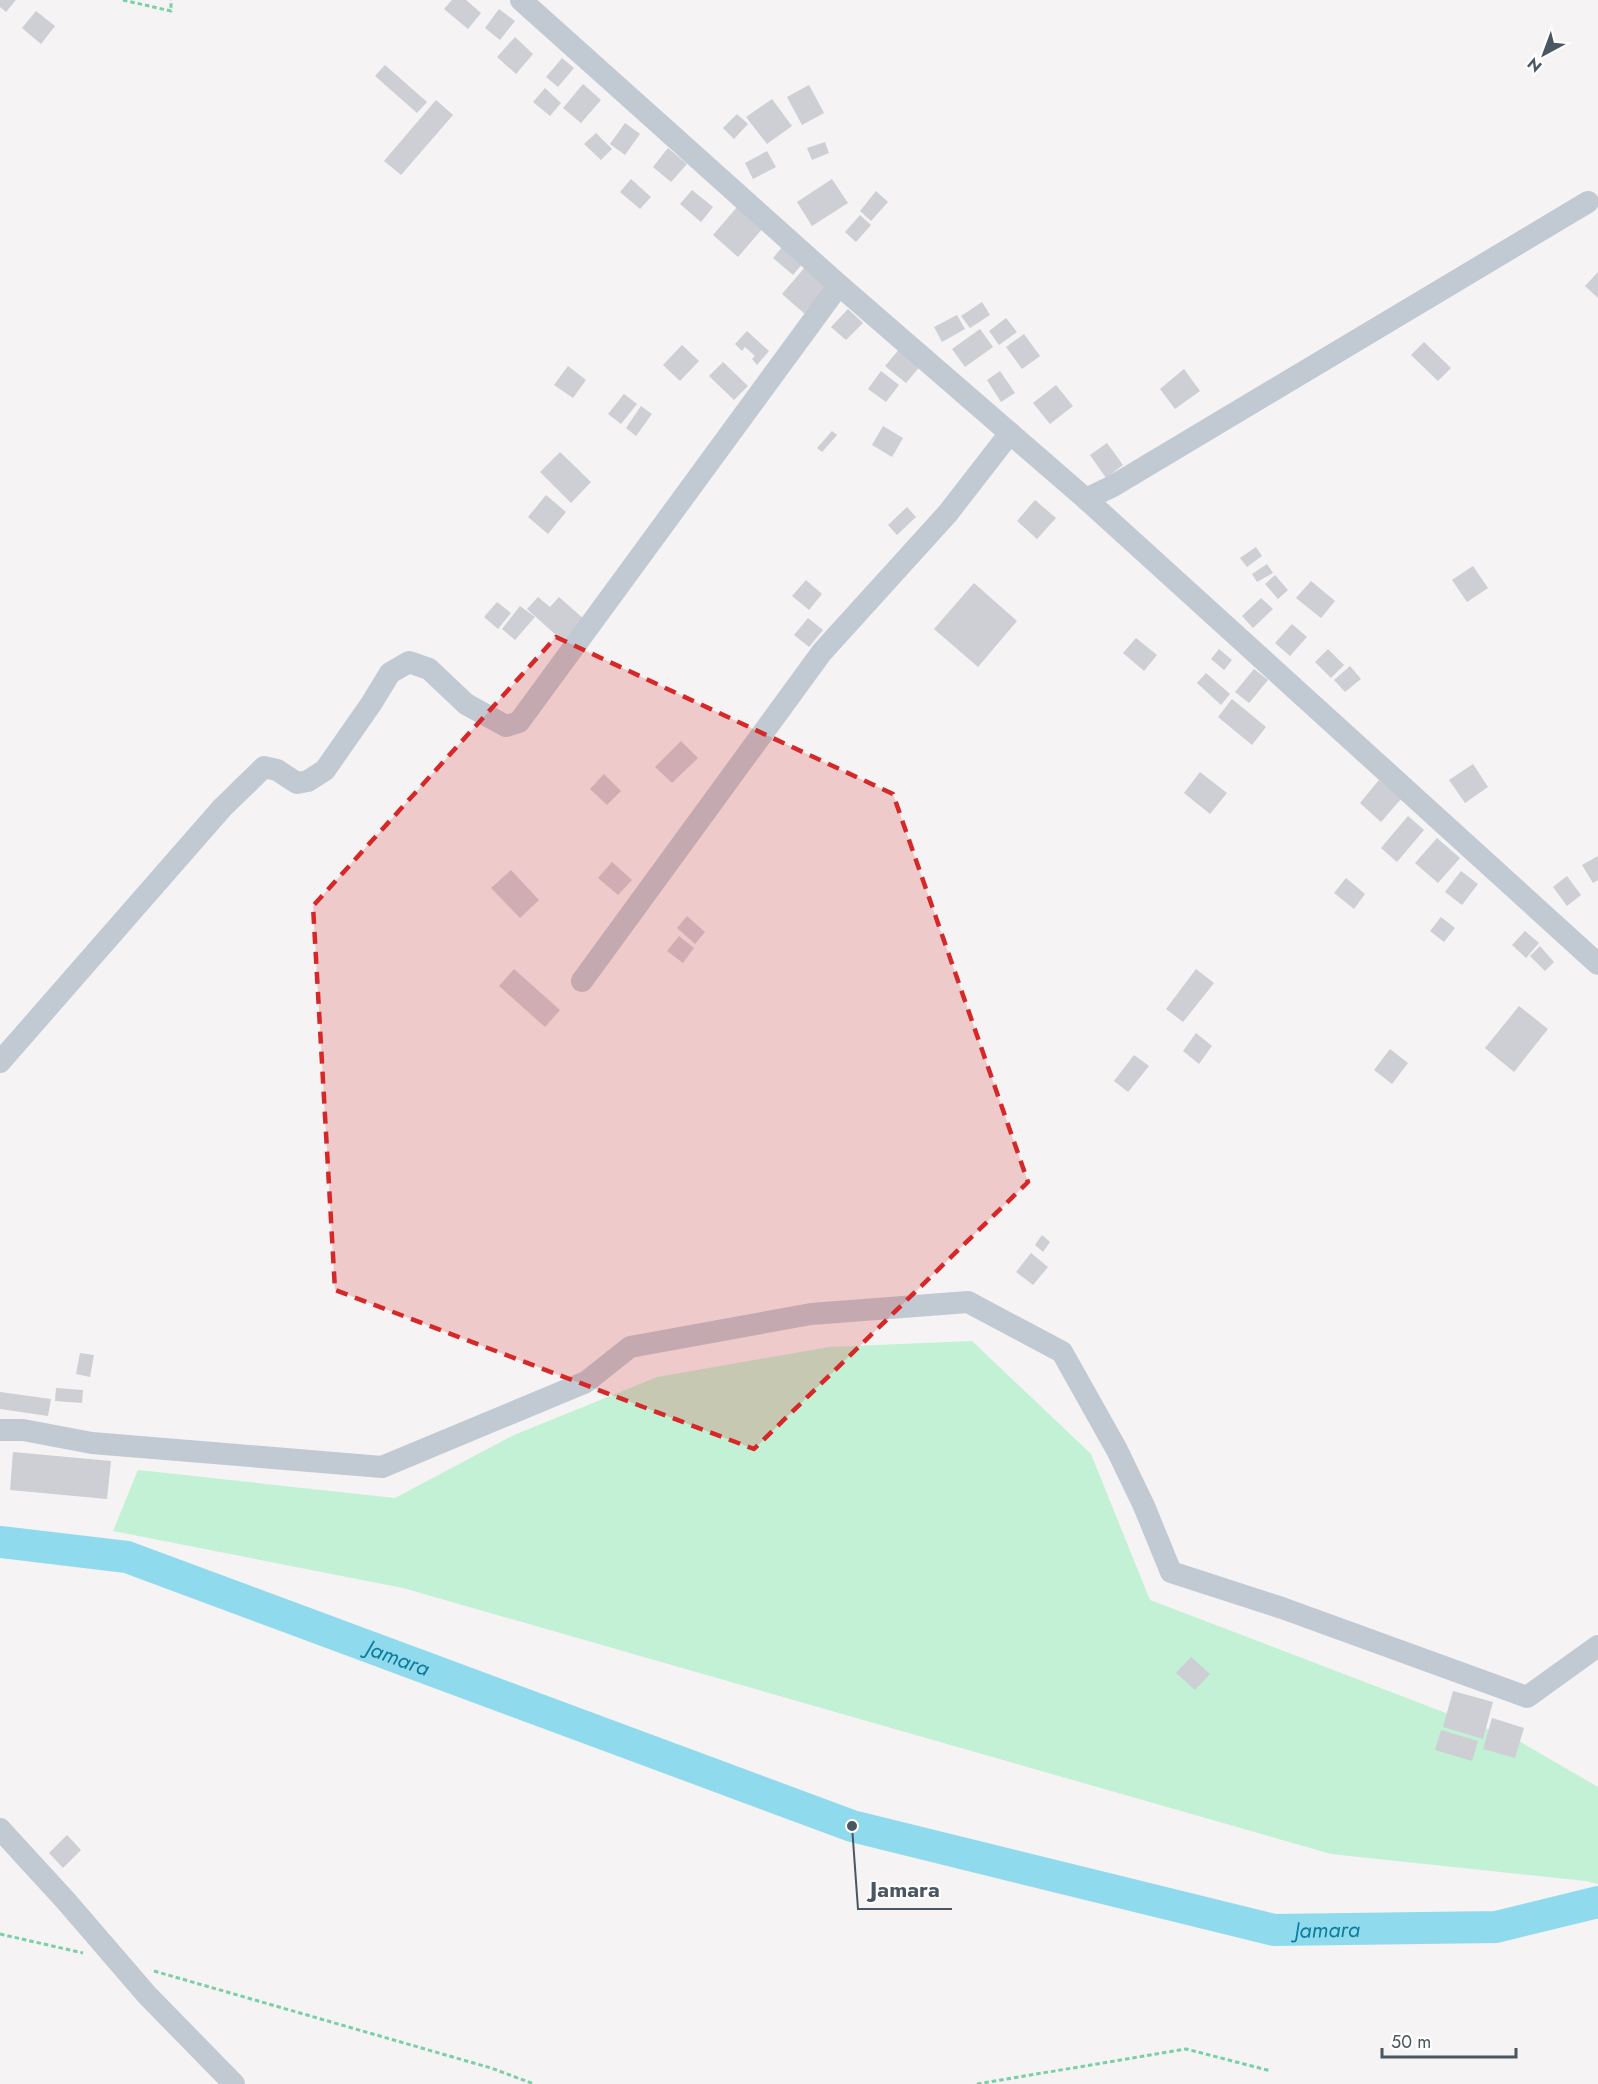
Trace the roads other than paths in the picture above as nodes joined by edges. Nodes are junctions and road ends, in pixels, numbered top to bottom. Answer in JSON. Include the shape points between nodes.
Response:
{"nodes":[{"id":1,"x":521,"y":0,"type":"edge"},
{"id":2,"x":1588,"y":202,"type":"dead end"},
{"id":3,"x":839,"y":285,"type":"junction"},
{"id":4,"x":1010,"y":433,"type":"junction"},
{"id":5,"x":1086,"y":499,"type":"junction"},
{"id":6,"x":1598,"y":964,"type":"edge"},
{"id":7,"x":582,"y":981,"type":"dead end"},
{"id":8,"x":0,"y":1062,"type":"edge"},
{"id":9,"x":0,"y":1430,"type":"edge"},
{"id":10,"x":1598,"y":1646,"type":"edge"},
{"id":11,"x":0,"y":1829,"type":"edge"},
{"id":12,"x":234,"y":2084,"type":"edge"}],
"edges":[{"from":1,"to":3,"type":"street"},
{"from":2,"to":5,"type":"street"},
{"from":3,"to":4,"type":"street"},
{"from":3,"to":8,"type":"street","via":[[519,722],[506,726],[466,704],[429,669],[409,662],[390,674],[325,770],[297,783],[271,767],[264,767],[252,778]]},
{"from":4,"to":5,"type":"street"},
{"from":4,"to":7,"type":"street","via":[[948,513],[822,652]]},
{"from":5,"to":6,"type":"street"},
{"from":9,"to":10,"type":"street","via":[[23,1430],[92,1443],[382,1467],[586,1382],[630,1347],[811,1314],[968,1302],[1062,1352],[1117,1450],[1171,1572],[1527,1697]]},
{"from":11,"to":12,"type":"street","via":[[147,1995]]}]}
